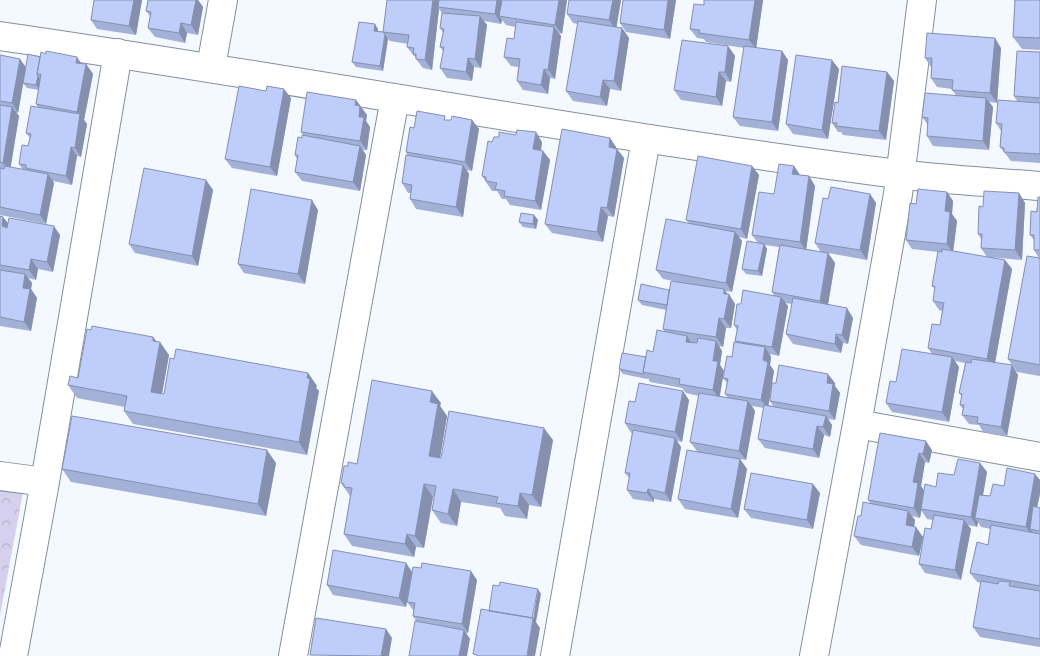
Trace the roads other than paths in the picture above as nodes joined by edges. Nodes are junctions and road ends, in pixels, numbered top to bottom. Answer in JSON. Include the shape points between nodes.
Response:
{"nodes":[{"id":1,"x":223,"y":0,"type":"edge"},
{"id":2,"x":922,"y":0,"type":"edge"},
{"id":3,"x":0,"y":36,"type":"edge"},
{"id":4,"x":118,"y":53,"type":"junction"},
{"id":5,"x":211,"y":67,"type":"junction"},
{"id":6,"x":395,"y":98,"type":"junction"},
{"id":7,"x":646,"y":139,"type":"junction"},
{"id":8,"x":901,"y":175,"type":"junction"},
{"id":9,"x":1040,"y":186,"type":"edge"},
{"id":10,"x":857,"y":424,"type":"junction"},
{"id":11,"x":1040,"y":457,"type":"edge"},
{"id":12,"x":0,"y":476,"type":"edge"},
{"id":13,"x":45,"y":482,"type":"junction"},
{"id":14,"x":13,"y":656,"type":"edge"},
{"id":15,"x":293,"y":656,"type":"edge"},
{"id":16,"x":554,"y":656,"type":"edge"},
{"id":17,"x":814,"y":656,"type":"edge"}],
"edges":[{"from":1,"to":5,"type":"street"},
{"from":2,"to":8,"type":"street"},
{"from":3,"to":4,"type":"street"},
{"from":4,"to":5,"type":"street"},
{"from":4,"to":13,"type":"street"},
{"from":5,"to":6,"type":"street"},
{"from":6,"to":7,"type":"street"},
{"from":6,"to":15,"type":"street"},
{"from":7,"to":8,"type":"street"},
{"from":7,"to":16,"type":"street"},
{"from":8,"to":9,"type":"street"},
{"from":8,"to":10,"type":"street"},
{"from":10,"to":11,"type":"street"},
{"from":10,"to":17,"type":"street"},
{"from":12,"to":13,"type":"street"},
{"from":13,"to":14,"type":"street"}]}
